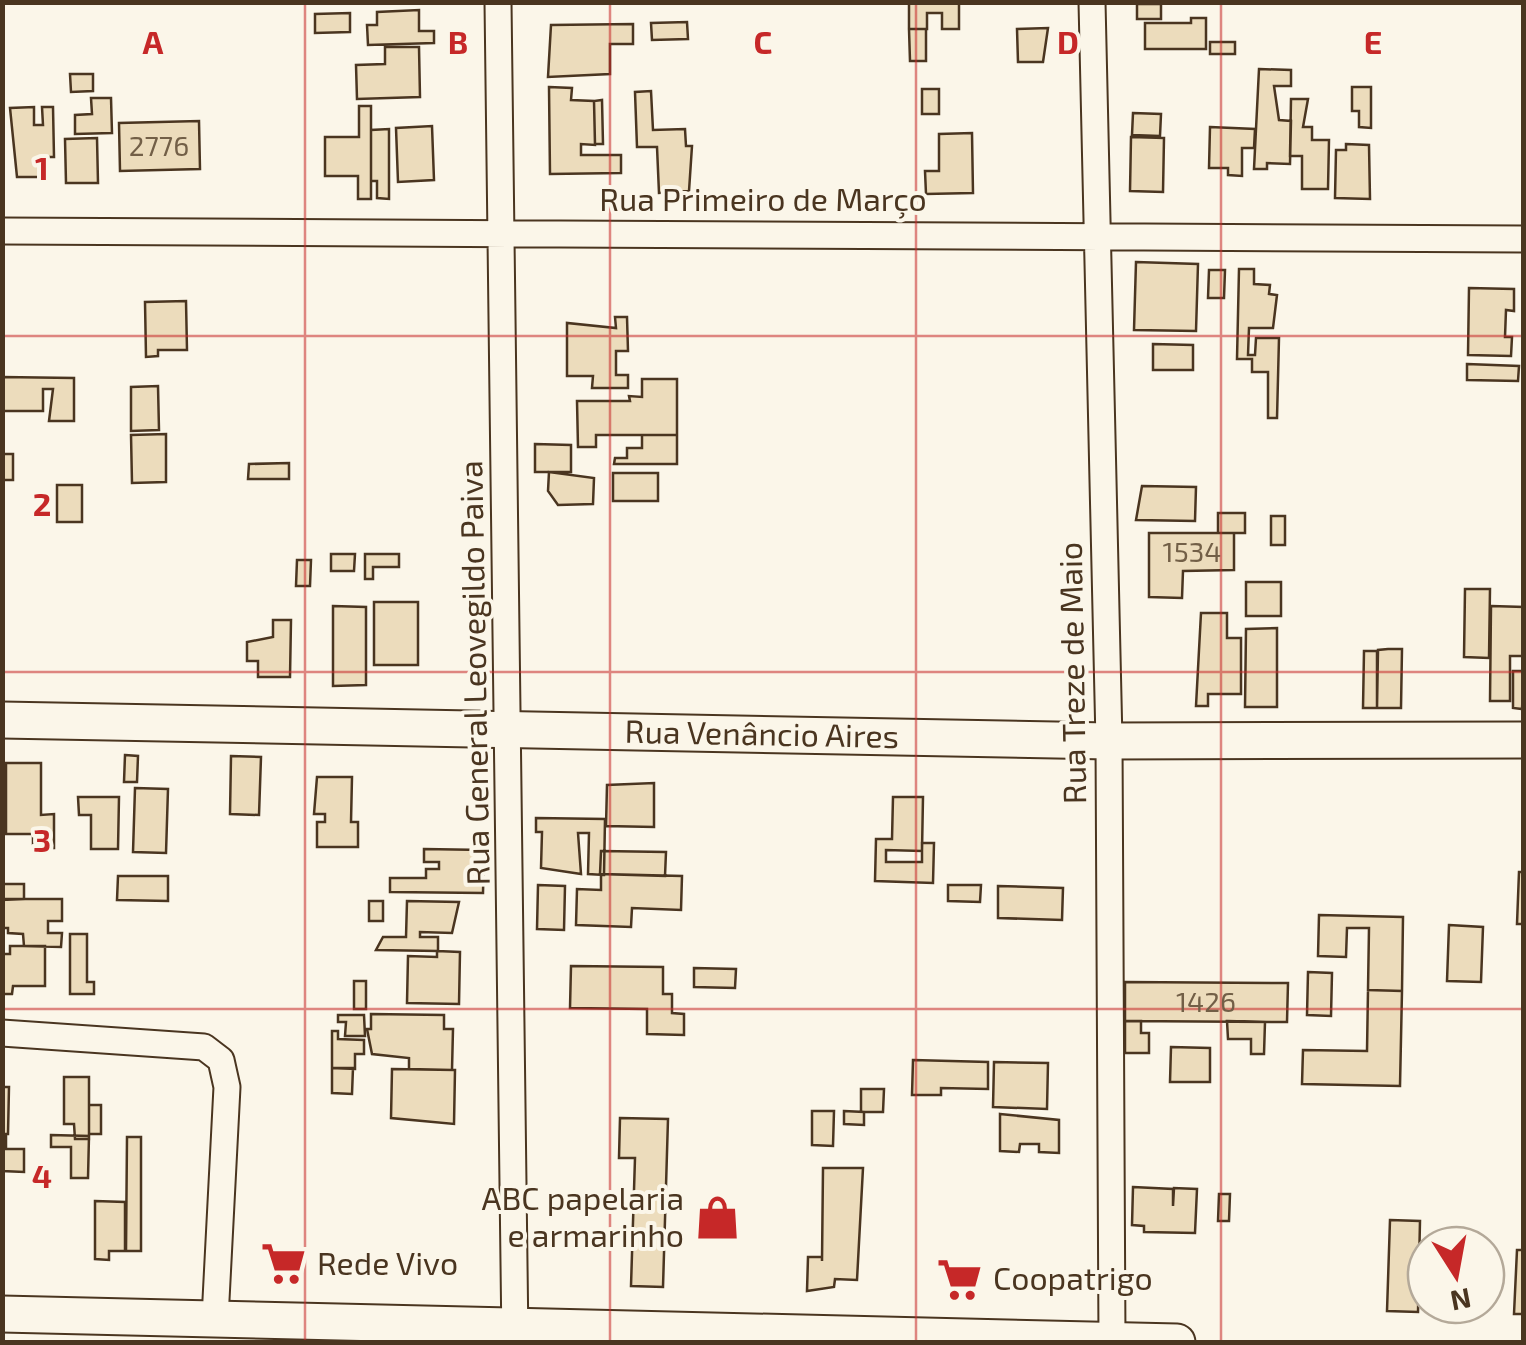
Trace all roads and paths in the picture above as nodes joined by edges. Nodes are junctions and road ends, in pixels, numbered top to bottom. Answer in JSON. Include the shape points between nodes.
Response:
{"nodes":[{"id":1,"x":498,"y":2,"type":"edge"},
{"id":2,"x":1092,"y":2,"type":"edge"},
{"id":3,"x":503,"y":231,"type":"junction"},
{"id":4,"x":2,"y":232,"type":"edge"},
{"id":5,"x":1094,"y":235,"type":"junction"},
{"id":6,"x":1524,"y":240,"type":"edge"},
{"id":7,"x":2,"y":720,"type":"edge"},
{"id":8,"x":508,"y":729,"type":"junction"},
{"id":9,"x":1524,"y":740,"type":"edge"},
{"id":10,"x":1110,"y":741,"type":"junction"},
{"id":11,"x":2,"y":1033,"type":"edge"},
{"id":12,"x":2,"y":1314,"type":"edge"},
{"id":13,"x":215,"y":1319,"type":"junction"},
{"id":14,"x":515,"y":1335,"type":"edge"},
{"id":15,"x":1112,"y":1342,"type":"edge"},
{"id":16,"x":1176,"y":1342,"type":"edge"}],
"edges":[{"from":1,"to":3,"type":"street","name":"Rua General Leovegildo Paiva"},
{"from":2,"to":5,"type":"street","name":"Rua Treze de Maio"},
{"from":3,"to":4,"type":"street","name":"Rua Primeiro de Março"},
{"from":3,"to":5,"type":"street","name":"Rua Primeiro de Março"},
{"from":3,"to":8,"type":"street","name":"Rua General Leovegildo Paiva"},
{"from":5,"to":6,"type":"street","name":"Rua Primeiro de Março"},
{"from":5,"to":10,"type":"street","name":"Rua Treze de Maio"},
{"from":7,"to":8,"type":"main road","name":"Rua Venâncio Aires"},
{"from":8,"to":10,"type":"main road","name":"Rua Venâncio Aires"},
{"from":8,"to":14,"type":"street","name":"Rua General Leovegildo Paiva"},
{"from":9,"to":10,"type":"main road","name":"Rua Venâncio Aires"},
{"from":10,"to":15,"type":"street","name":"Rua Treze de Maio"},
{"from":11,"to":13,"type":"street","via":[[204,1047],[221,1060],[227,1087]]},
{"from":12,"to":13,"type":"main road"},
{"from":13,"to":14,"type":"main road"},
{"from":14,"to":15,"type":"main road"},
{"from":15,"to":16,"type":"main road"}]}
